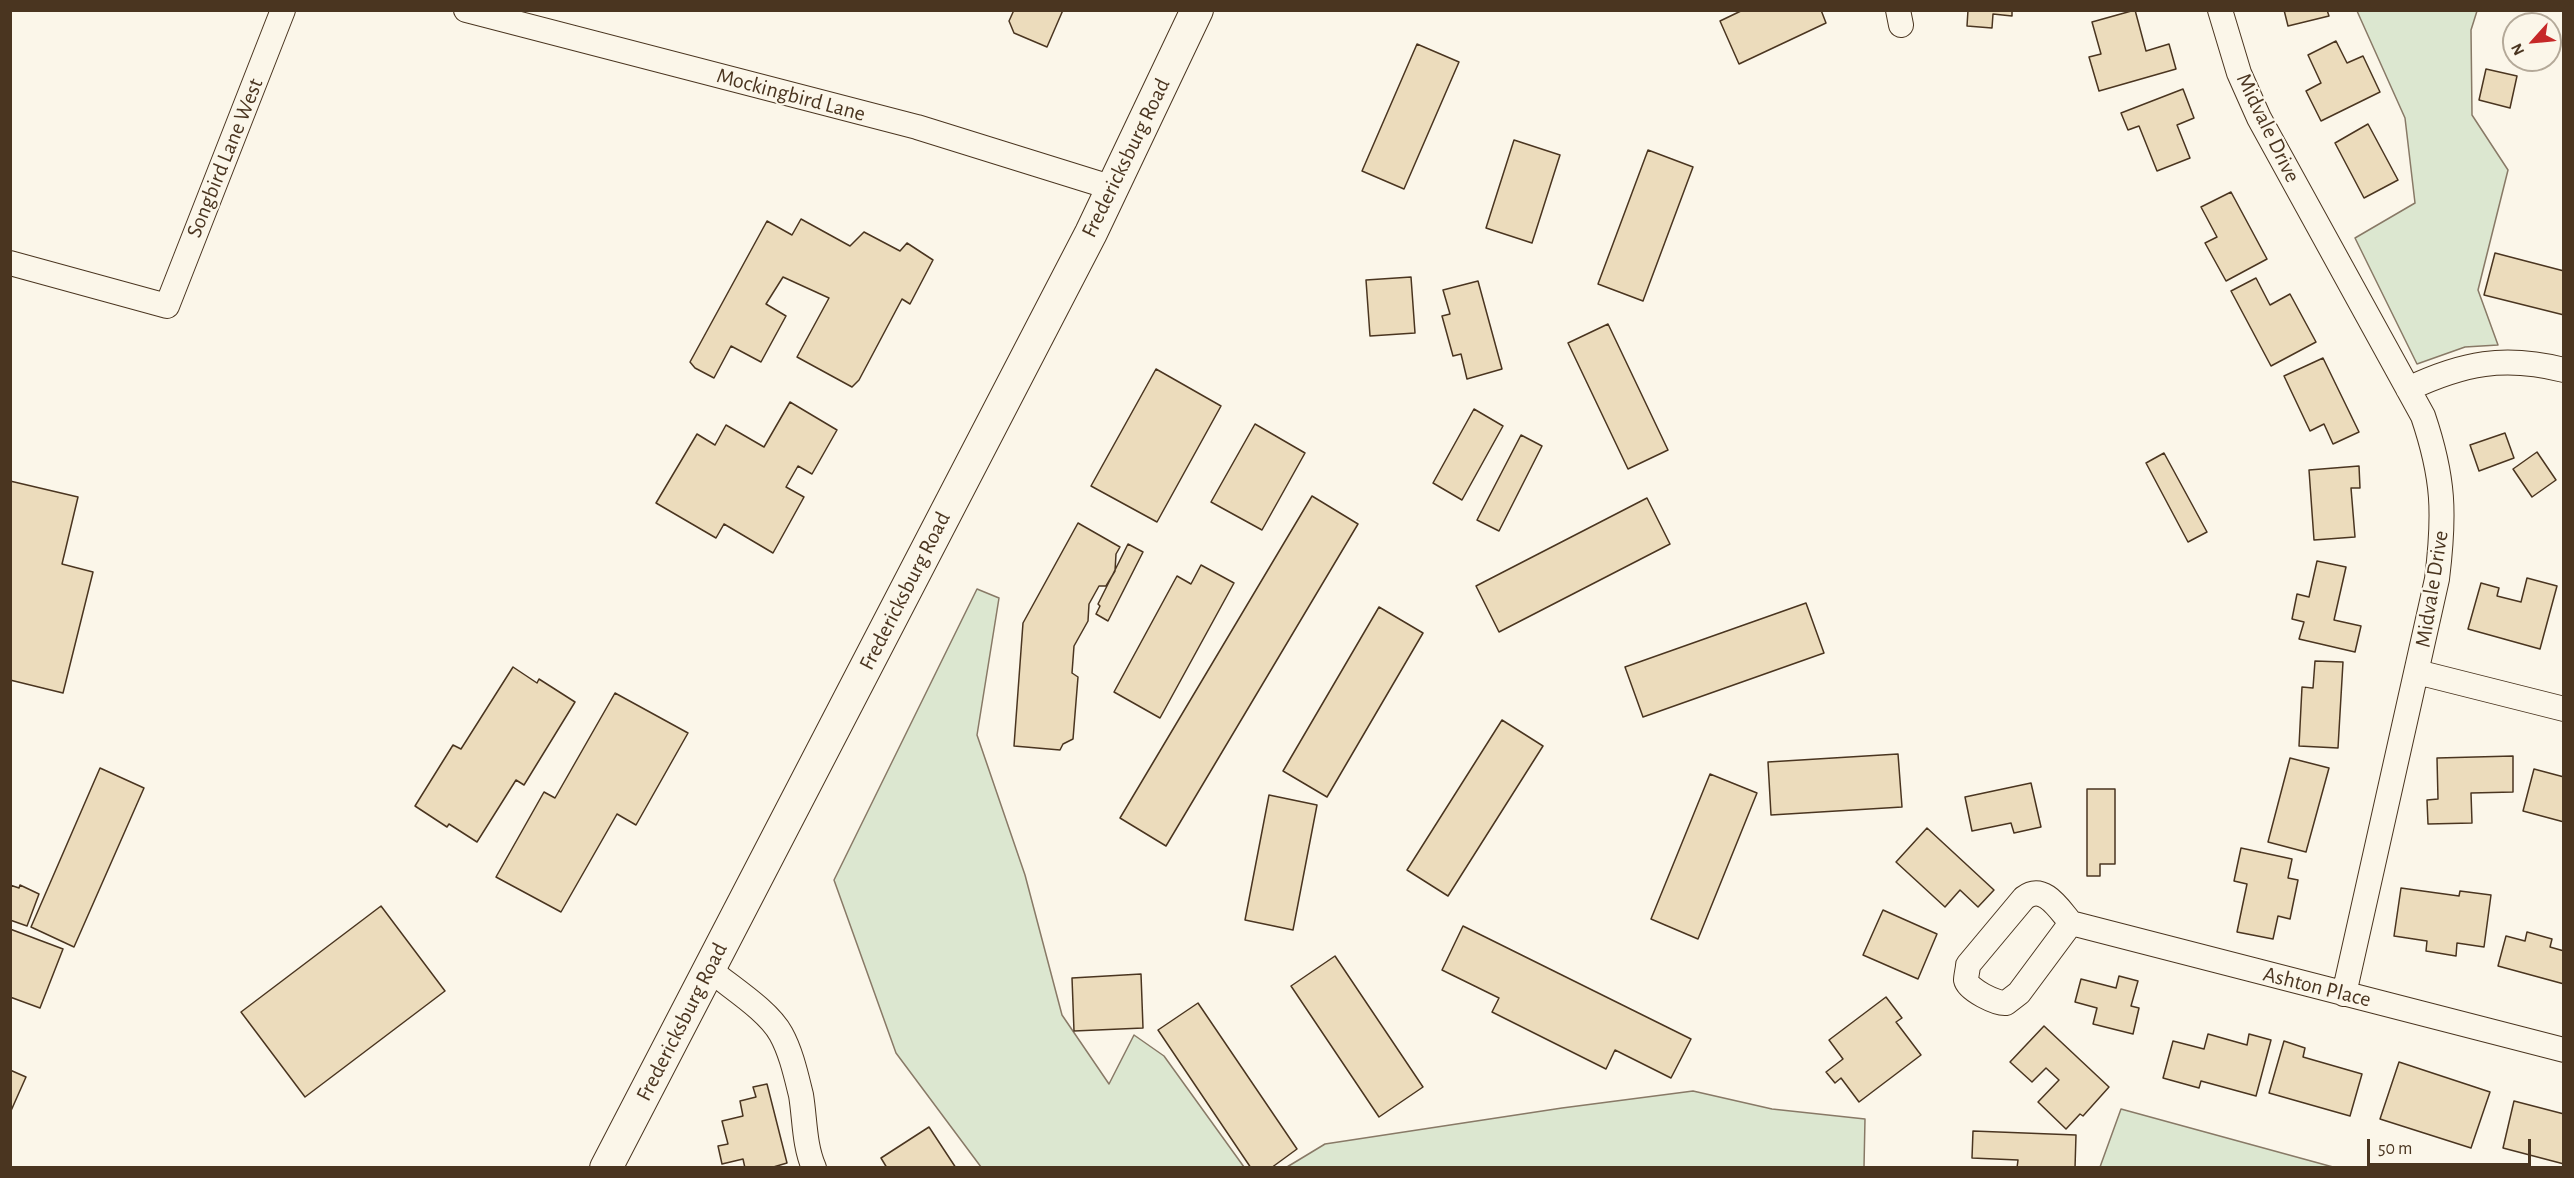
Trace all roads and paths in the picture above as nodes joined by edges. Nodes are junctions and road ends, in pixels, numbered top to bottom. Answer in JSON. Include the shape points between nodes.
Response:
{"nodes":[{"id":1,"x":283,"y":10,"type":"edge"},
{"id":2,"x":466,"y":10,"type":"edge"},
{"id":3,"x":1197,"y":10,"type":"edge"},
{"id":4,"x":2220,"y":10,"type":"edge"},
{"id":5,"x":1113,"y":188,"type":"junction"},
{"id":6,"x":10,"y":263,"type":"edge"},
{"id":7,"x":2564,"y":370,"type":"edge"},
{"id":8,"x":2408,"y":389,"type":"junction"},
{"id":9,"x":2417,"y":672,"type":"junction"},
{"id":10,"x":2564,"y":709,"type":"edge"},
{"id":11,"x":2071,"y":923,"type":"junction"},
{"id":12,"x":709,"y":969,"type":"junction"},
{"id":13,"x":2344,"y":994,"type":"junction"},
{"id":14,"x":2564,"y":1050,"type":"edge"},
{"id":15,"x":606,"y":1167,"type":"edge"},
{"id":16,"x":814,"y":1167,"type":"edge"}],
"edges":[{"from":1,"to":6,"type":"street","name":"Songbird Lane West","via":[[167,306]]},
{"from":2,"to":5,"type":"street","name":"Mockingbird Lane","via":[[918,128]]},
{"from":3,"to":5,"type":"main road","name":"Fredericksburg Road"},
{"from":4,"to":8,"type":"street","name":"Midvale Drive","via":[[2239,73],[2259,118]]},
{"from":5,"to":12,"type":"main road","name":"Fredericksburg Road"},
{"from":7,"to":8,"type":"street","via":[[2532,363],[2469,365]]},
{"from":8,"to":9,"type":"street","name":"Midvale Drive","via":[[2432,443],[2443,514],[2437,579]]},
{"from":9,"to":10,"type":"street"},
{"from":9,"to":13,"type":"street","name":"Midvale Drive"},
{"from":11,"to":11,"type":"street","via":[[2056,905],[2039,892],[2032,892],[1968,965],[1966,979],[1970,986],[1994,1001],[2007,1003],[2019,993]]},
{"from":11,"to":13,"type":"street","name":"Ashton Place"},
{"from":12,"to":15,"type":"main road","name":"Fredericksburg Road"},
{"from":12,"to":16,"type":"street","via":[[780,1032],[801,1096]]},
{"from":13,"to":14,"type":"street","name":"Ashton Place"}]}
